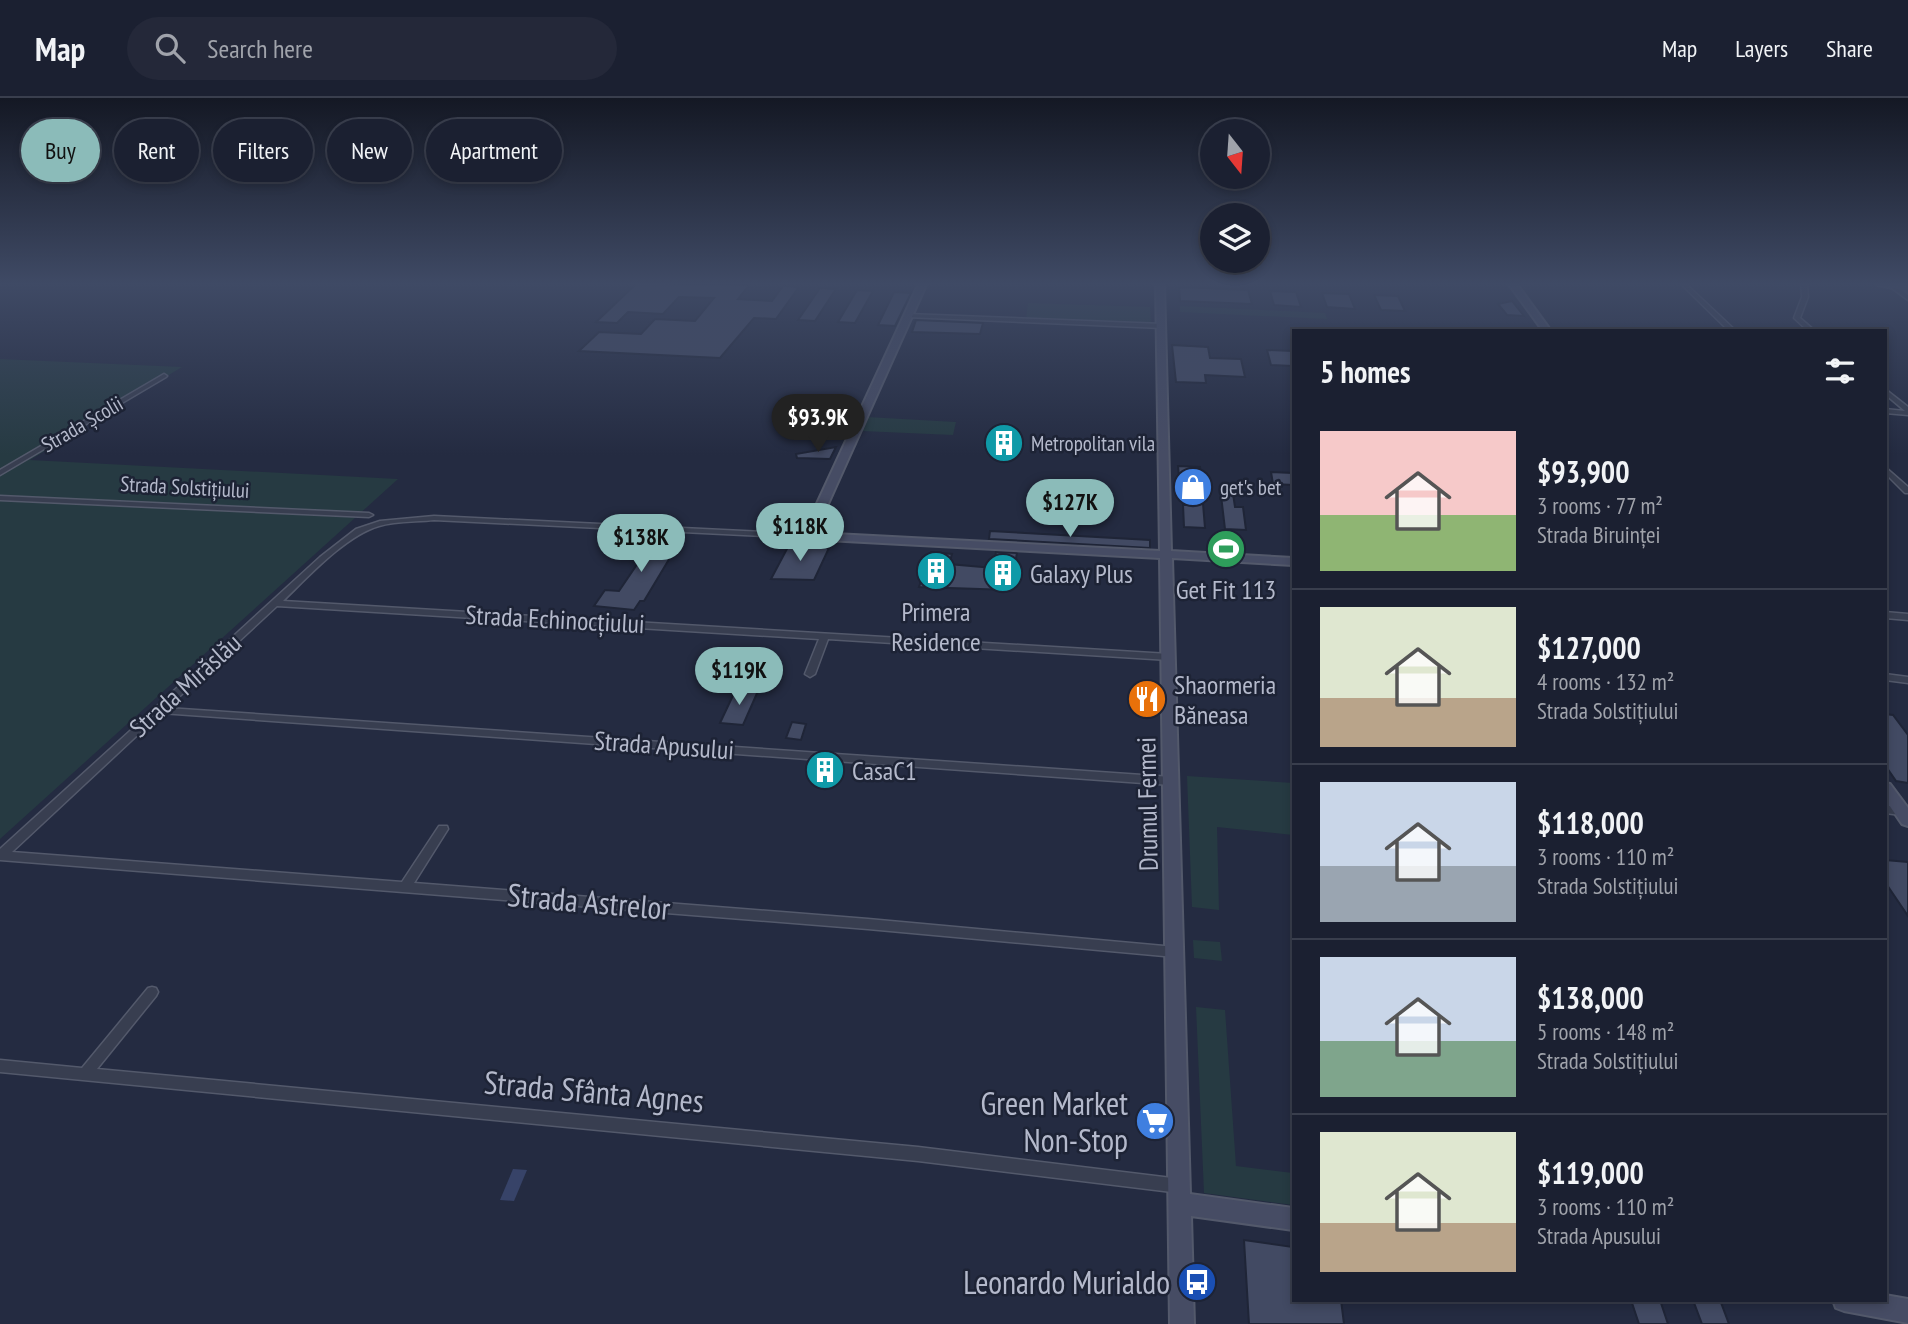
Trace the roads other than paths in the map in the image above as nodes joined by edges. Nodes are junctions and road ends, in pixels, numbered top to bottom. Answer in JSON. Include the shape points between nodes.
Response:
{"nodes":[{"id":1,"x":897,"y":340,"type":"edge"},
{"id":2,"x":1161,"y":340,"type":"edge"},
{"id":3,"x":164,"y":376,"type":"dead end"},
{"id":4,"x":1887,"y":393,"type":"edge"},
{"id":5,"x":1887,"y":411,"type":"edge"},
{"id":6,"x":1908,"y":411,"type":"edge"},
{"id":7,"x":1887,"y":472,"type":"edge"},
{"id":8,"x":0,"y":473,"type":"edge"},
{"id":9,"x":1887,"y":481,"type":"edge"},
{"id":10,"x":1899,"y":482,"type":"junction"},
{"id":11,"x":1908,"y":491,"type":"edge"},
{"id":12,"x":0,"y":498,"type":"edge"},
{"id":13,"x":369,"y":514,"type":"joint"},
{"id":14,"x":359,"y":531,"type":"junction"},
{"id":15,"x":808,"y":536,"type":"junction"},
{"id":16,"x":1168,"y":556,"type":"junction"},
{"id":17,"x":1292,"y":561,"type":"edge"},
{"id":18,"x":276,"y":603,"type":"junction"},
{"id":19,"x":1887,"y":615,"type":"edge"},
{"id":20,"x":1908,"y":617,"type":"edge"},
{"id":21,"x":825,"y":635,"type":"junction"},
{"id":22,"x":1169,"y":657,"type":"junction"},
{"id":23,"x":810,"y":674,"type":"dead end"},
{"id":24,"x":1887,"y":677,"type":"edge"},
{"id":25,"x":1908,"y":680,"type":"edge"},
{"id":26,"x":156,"y":710,"type":"junction"},
{"id":27,"x":1171,"y":781,"type":"junction"},
{"id":28,"x":1887,"y":791,"type":"edge"},
{"id":29,"x":1887,"y":810,"type":"edge"},
{"id":30,"x":1905,"y":815,"type":"edge"},
{"id":31,"x":443,"y":829,"type":"dead end"},
{"id":32,"x":0,"y":856,"type":"edge"},
{"id":33,"x":407,"y":886,"type":"junction"},
{"id":34,"x":1176,"y":952,"type":"junction"},
{"id":35,"x":152,"y":992,"type":"dead end"},
{"id":36,"x":0,"y":1066,"type":"edge"},
{"id":37,"x":85,"y":1074,"type":"junction"},
{"id":38,"x":1181,"y":1195,"type":"junction"},
{"id":39,"x":1292,"y":1219,"type":"edge"},
{"id":40,"x":1856,"y":1302,"type":"edge"},
{"id":41,"x":1908,"y":1311,"type":"edge"},
{"id":42,"x":1182,"y":1324,"type":"edge"}],
"edges":[{"from":1,"to":15,"type":"street"},
{"from":2,"to":16,"type":"street","name":"Drumul Fermei"},
{"from":3,"to":8,"type":"street","name":"Strada Școlii"},
{"from":4,"to":6,"type":"street"},
{"from":5,"to":6,"type":"street"},
{"from":7,"to":10,"type":"street"},
{"from":9,"to":10,"type":"street"},
{"from":10,"to":11,"type":"street"},
{"from":12,"to":13,"type":"street","name":"Strada Solstițiului"},
{"from":13,"to":14,"type":"street","name":"Strada Mirăslău"},
{"from":14,"to":15,"type":"street","via":[[380,523],[457,518]]},
{"from":14,"to":18,"type":"street","name":"Strada Mirăslău"},
{"from":15,"to":16,"type":"street"},
{"from":16,"to":17,"type":"street"},
{"from":16,"to":22,"type":"street","name":"Drumul Fermei"},
{"from":18,"to":21,"type":"street","name":"Strada Echinocțiului"},
{"from":18,"to":26,"type":"street","name":"Strada Mirăslău"},
{"from":19,"to":20,"type":"street"},
{"from":21,"to":22,"type":"street","name":"Strada Echinocțiului"},
{"from":21,"to":23,"type":"street"},
{"from":22,"to":27,"type":"street","name":"Drumul Fermei"},
{"from":24,"to":25,"type":"street"},
{"from":26,"to":27,"type":"street","name":"Strada Apusului"},
{"from":26,"to":32,"type":"street","name":"Strada Mirăslău"},
{"from":27,"to":34,"type":"street","name":"Drumul Fermei"},
{"from":28,"to":30,"type":"street"},
{"from":29,"to":30,"type":"street"},
{"from":31,"to":33,"type":"street"},
{"from":32,"to":33,"type":"street","name":"Strada Astrelor"},
{"from":33,"to":34,"type":"street","name":"Strada Astrelor"},
{"from":34,"to":38,"type":"street","name":"Drumul Fermei"},
{"from":35,"to":37,"type":"street"},
{"from":36,"to":37,"type":"street","name":"Strada Sfânta Agnes"},
{"from":37,"to":38,"type":"street","name":"Strada Sfânta Agnes","via":[[918,1154]]},
{"from":38,"to":39,"type":"street","name":"Strada Sfânta Agnes"},
{"from":38,"to":42,"type":"street","name":"Drumul Fermei"},
{"from":40,"to":41,"type":"street"}]}
